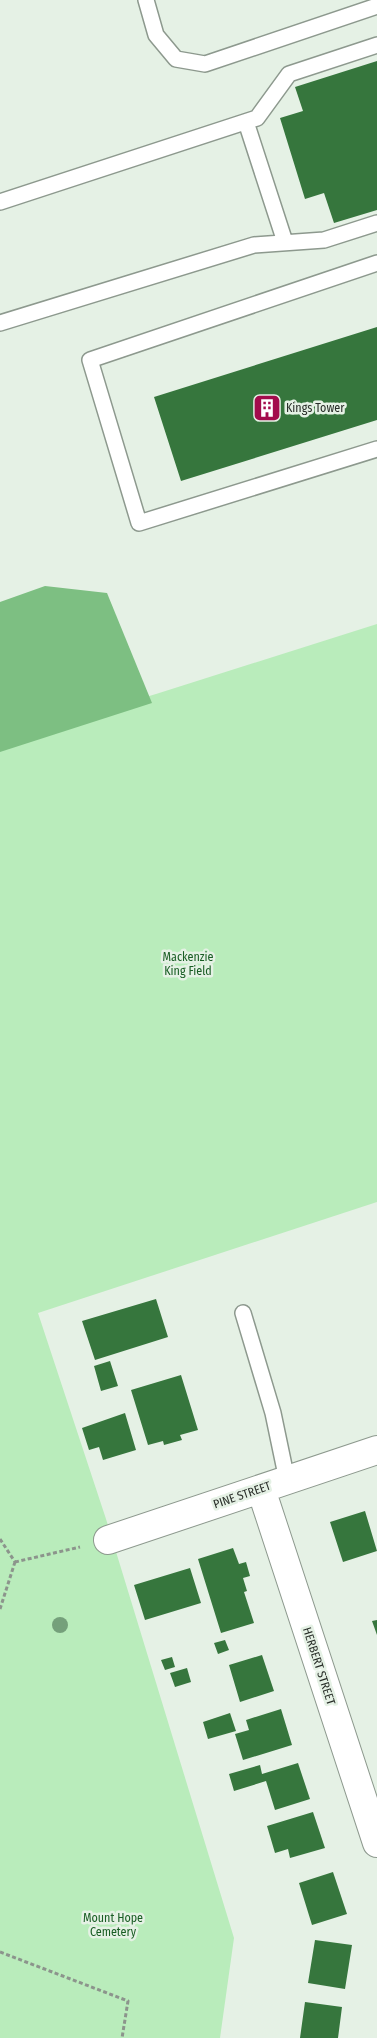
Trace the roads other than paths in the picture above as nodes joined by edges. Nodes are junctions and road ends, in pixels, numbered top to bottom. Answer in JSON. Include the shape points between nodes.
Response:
{"nodes":[{"id":1,"x":146,"y":0,"type":"edge"},
{"id":2,"x":377,"y":6,"type":"edge"},
{"id":3,"x":377,"y":44,"type":"edge"},
{"id":4,"x":246,"y":122,"type":"junction"},
{"id":5,"x":0,"y":202,"type":"edge"},
{"id":6,"x":377,"y":223,"type":"edge"},
{"id":7,"x":285,"y":242,"type":"junction"},
{"id":8,"x":377,"y":263,"type":"edge"},
{"id":9,"x":0,"y":323,"type":"edge"},
{"id":10,"x":377,"y":449,"type":"edge"},
{"id":11,"x":243,"y":1313,"type":"dead end"},
{"id":12,"x":377,"y":1450,"type":"edge"},
{"id":13,"x":287,"y":1480,"type":"junction"},
{"id":14,"x":261,"y":1489,"type":"junction"},
{"id":15,"x":108,"y":1540,"type":"road end"},
{"id":16,"x":377,"y":1843,"type":"edge"}],
"edges":[{"from":1,"to":2,"type":"lane","via":[[156,35],[176,59],[205,64]]},
{"from":3,"to":4,"type":"lane","via":[[289,74],[257,118]]},
{"from":4,"to":5,"type":"lane"},
{"from":4,"to":7,"type":"lane"},
{"from":6,"to":7,"type":"lane","via":[[324,240]]},
{"from":7,"to":9,"type":"lane","via":[[254,245]]},
{"from":8,"to":10,"type":"lane","via":[[90,360],[139,523]]},
{"from":11,"to":13,"type":"lane","via":[[273,1413]]},
{"from":12,"to":13,"type":"street","name":"PINE STREET"},
{"from":13,"to":14,"type":"street","name":"PINE STREET"},
{"from":14,"to":15,"type":"street","name":"PINE STREET"},
{"from":14,"to":16,"type":"street","name":"HERBERT STREET"}]}
